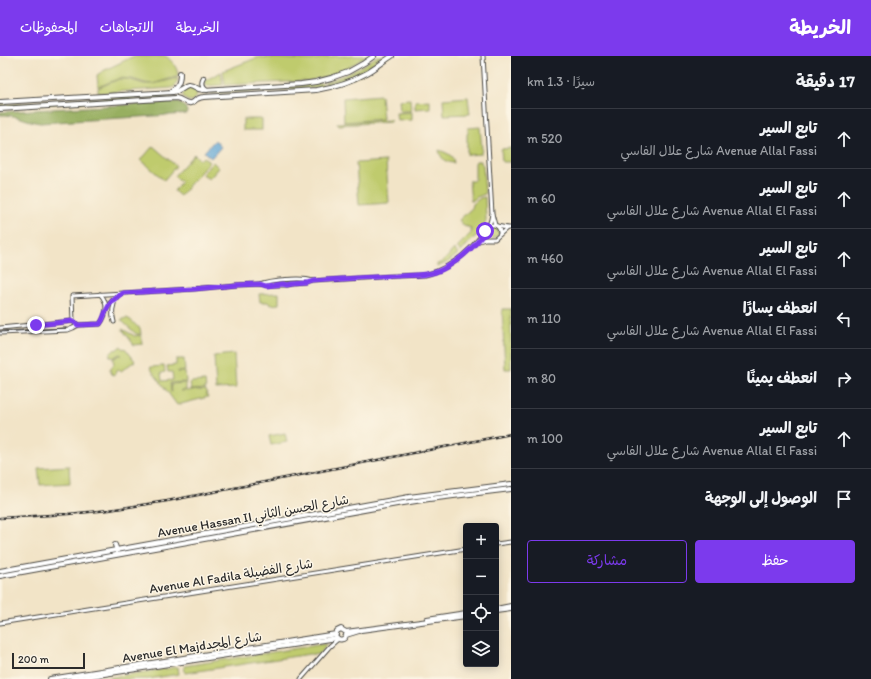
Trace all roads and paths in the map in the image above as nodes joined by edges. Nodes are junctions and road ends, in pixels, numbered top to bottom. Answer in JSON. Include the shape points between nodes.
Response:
{"nodes":[{"id":1,"x":374,"y":56,"type":"edge"},
{"id":2,"x":392,"y":56,"type":"edge"},
{"id":3,"x":483,"y":56,"type":"edge"},
{"id":4,"x":180,"y":73,"type":"dead end"},
{"id":5,"x":204,"y":78,"type":"dead end"},
{"id":6,"x":182,"y":89,"type":"junction"},
{"id":7,"x":197,"y":90,"type":"junction"},
{"id":8,"x":207,"y":90,"type":"junction"},
{"id":9,"x":168,"y":92,"type":"junction"},
{"id":10,"x":182,"y":99,"type":"junction"},
{"id":11,"x":197,"y":99,"type":"junction"},
{"id":12,"x":0,"y":102,"type":"edge"},
{"id":13,"x":0,"y":109,"type":"edge"},
{"id":14,"x":492,"y":214,"type":"junction"},
{"id":15,"x":489,"y":226,"type":"junction"},
{"id":16,"x":496,"y":226,"type":"junction"},
{"id":17,"x":509,"y":228,"type":"edge"},
{"id":18,"x":485,"y":231,"type":"junction"},
{"id":19,"x":500,"y":234,"type":"junction"},
{"id":20,"x":490,"y":239,"type":"junction"},
{"id":21,"x":477,"y":242,"type":"junction"},
{"id":22,"x":283,"y":280,"type":"junction"},
{"id":23,"x":292,"y":282,"type":"junction"},
{"id":24,"x":260,"y":284,"type":"junction"},
{"id":25,"x":283,"y":284,"type":"junction"},
{"id":26,"x":123,"y":293,"type":"junction"},
{"id":27,"x":100,"y":294,"type":"junction"},
{"id":28,"x":117,"y":296,"type":"junction"},
{"id":29,"x":106,"y":309,"type":"junction"},
{"id":30,"x":71,"y":322,"type":"junction"},
{"id":31,"x":114,"y":322,"type":"dead end"},
{"id":32,"x":78,"y":325,"type":"junction"},
{"id":33,"x":0,"y":328,"type":"edge"},
{"id":34,"x":71,"y":329,"type":"junction"},
{"id":35,"x":0,"y":333,"type":"edge"},
{"id":36,"x":511,"y":484,"type":"edge"},
{"id":37,"x":511,"y":489,"type":"edge"},
{"id":38,"x":511,"y":542,"type":"edge"},
{"id":39,"x":499,"y":544,"type":"edge"},
{"id":40,"x":116,"y":545,"type":"dead end"},
{"id":41,"x":463,"y":549,"type":"edge"},
{"id":42,"x":117,"y":551,"type":"junction"},
{"id":43,"x":0,"y":571,"type":"edge"},
{"id":44,"x":0,"y":576,"type":"edge"},
{"id":45,"x":511,"y":608,"type":"edge"},
{"id":46,"x":499,"y":610,"type":"edge"},
{"id":47,"x":463,"y":615,"type":"edge"},
{"id":48,"x":0,"y":623,"type":"edge"},
{"id":49,"x":346,"y":634,"type":"junction"},
{"id":50,"x":337,"y":637,"type":"junction"},
{"id":51,"x":201,"y":657,"type":"junction"},
{"id":52,"x":50,"y":679,"type":"edge"},
{"id":53,"x":72,"y":679,"type":"edge"},
{"id":54,"x":301,"y":679,"type":"edge"}],
"edges":[{"from":1,"to":8,"type":"main road","via":[[348,72],[316,82]]},
{"from":2,"to":11,"type":"main road","via":[[365,74],[334,86],[206,96]]},
{"from":3,"to":14,"type":"street"},
{"from":4,"to":9,"type":"main road","via":[[178,85]]},
{"from":5,"to":8,"type":"main road","via":[[202,85]]},
{"from":6,"to":7,"type":"main road","via":[[190,85]]},
{"from":6,"to":9,"type":"main road"},
{"from":6,"to":10,"type":"main road"},
{"from":7,"to":8,"type":"main road"},
{"from":7,"to":11,"type":"main road"},
{"from":9,"to":12,"type":"main road"},
{"from":10,"to":11,"type":"main road","via":[[190,103]]},
{"from":10,"to":13,"type":"main road"},
{"from":14,"to":15,"type":"street"},
{"from":14,"to":16,"type":"street"},
{"from":15,"to":16,"type":"street"},
{"from":15,"to":18,"type":"street"},
{"from":16,"to":17,"type":"street"},
{"from":16,"to":19,"type":"street"},
{"from":17,"to":19,"type":"street"},
{"from":18,"to":20,"type":"street"},
{"from":18,"to":21,"type":"street"},
{"from":19,"to":20,"type":"street","via":[[498,238]]},
{"from":20,"to":21,"type":"street"},
{"from":21,"to":23,"type":"street","via":[[451,264],[425,275]]},
{"from":22,"to":23,"type":"street","via":[[288,279]]},
{"from":22,"to":24,"type":"street"},
{"from":22,"to":25,"type":"street"},
{"from":23,"to":25,"type":"street"},
{"from":24,"to":25,"type":"street"},
{"from":24,"to":26,"type":"street"},
{"from":26,"to":27,"type":"street"},
{"from":26,"to":28,"type":"street"},
{"from":27,"to":29,"type":"street","via":[[105,300]]},
{"from":27,"to":30,"type":"street","via":[[72,296]]},
{"from":28,"to":29,"type":"street"},
{"from":28,"to":31,"type":"street","via":[[114,302]]},
{"from":29,"to":32,"type":"street","via":[[100,324]]},
{"from":30,"to":32,"type":"street"},
{"from":30,"to":33,"type":"street"},
{"from":30,"to":34,"type":"street"},
{"from":32,"to":34,"type":"street"},
{"from":34,"to":35,"type":"street"},
{"from":36,"to":42,"type":"main road","name":"Avenue Hassan II شارع الحسن الثاني","via":[[409,497]]},
{"from":37,"to":44,"type":"main road","name":"Avenue Hassan II شارع الحسن الثاني","via":[[398,506],[53,569]]},
{"from":38,"to":39,"type":"street"},
{"from":40,"to":42,"type":"main road"},
{"from":41,"to":48,"type":"street","name":"Avenue Al Fadila شارع الفضيلة"},
{"from":42,"to":43,"type":"main road","name":"Avenue Hassan II شارع الحسن الثاني"},
{"from":45,"to":46,"type":"main road"},
{"from":47,"to":49,"type":"main road","via":[[356,630]]},
{"from":49,"to":50,"type":"main road","via":[[343,639]]},
{"from":49,"to":50,"type":"main road","via":[[339,630],[336,632]]},
{"from":50,"to":51,"type":"main road","name":"Avenue El Majdشارع المجد"},
{"from":50,"to":54,"type":"street"},
{"from":51,"to":52,"type":"main road","name":"Avenue El Majdشارع المجد"},
{"from":51,"to":53,"type":"main road","name":"Avenue El Majdشارع المجد"}]}
